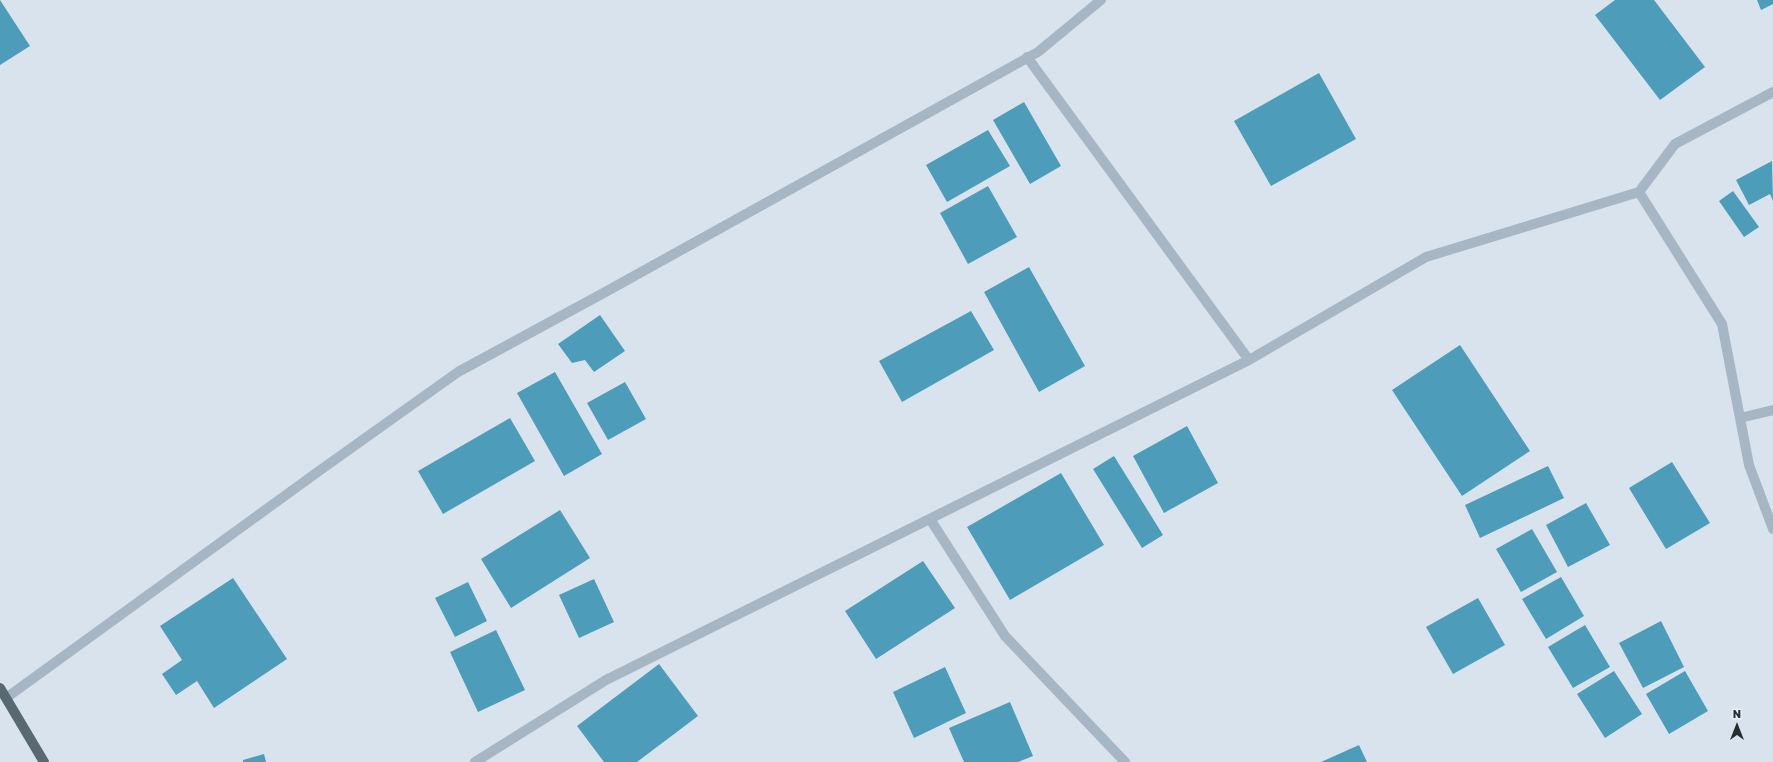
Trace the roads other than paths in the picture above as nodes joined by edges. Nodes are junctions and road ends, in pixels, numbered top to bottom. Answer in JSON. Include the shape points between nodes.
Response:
{"nodes":[{"id":1,"x":1101,"y":0,"type":"edge"},
{"id":2,"x":1027,"y":58,"type":"junction"},
{"id":3,"x":1773,"y":92,"type":"edge"},
{"id":4,"x":1639,"y":192,"type":"junction"},
{"id":5,"x":1249,"y":360,"type":"junction"},
{"id":6,"x":1773,"y":410,"type":"edge"},
{"id":7,"x":1740,"y":418,"type":"junction"},
{"id":8,"x":930,"y":519,"type":"junction"},
{"id":9,"x":1773,"y":529,"type":"edge"},
{"id":10,"x":0,"y":688,"type":"edge"},
{"id":11,"x":6,"y":698,"type":"junction"},
{"id":12,"x":44,"y":762,"type":"edge"},
{"id":13,"x":475,"y":762,"type":"edge"},
{"id":14,"x":1125,"y":762,"type":"edge"}],
"edges":[{"from":1,"to":2,"type":"street","via":[[1038,52]]},
{"from":2,"to":5,"type":"street"},
{"from":2,"to":11,"type":"street","via":[[458,372]]},
{"from":3,"to":4,"type":"street","via":[[1675,144]]},
{"from":4,"to":5,"type":"street","via":[[1426,257]]},
{"from":4,"to":7,"type":"street","via":[[1722,324]]},
{"from":5,"to":8,"type":"street"},
{"from":6,"to":7,"type":"street"},
{"from":7,"to":9,"type":"street","via":[[1750,465]]},
{"from":8,"to":13,"type":"street","via":[[606,680]]},
{"from":8,"to":14,"type":"street","via":[[1004,636]]},
{"from":10,"to":11,"type":"main road"},
{"from":11,"to":12,"type":"main road"}]}
